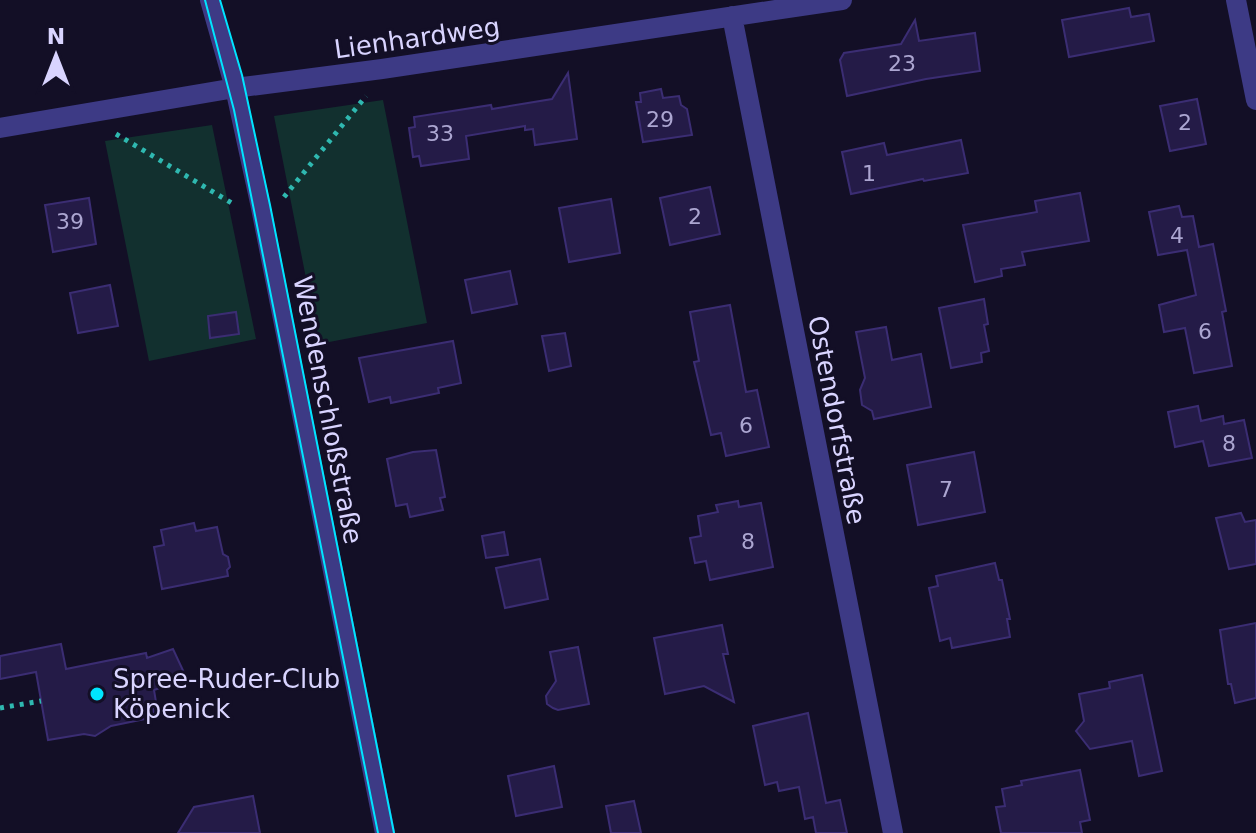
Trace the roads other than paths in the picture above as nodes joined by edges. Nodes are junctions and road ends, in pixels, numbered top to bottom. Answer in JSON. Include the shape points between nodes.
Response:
{"nodes":[{"id":1,"x":210,"y":0,"type":"edge"},
{"id":2,"x":842,"y":0,"type":"edge"},
{"id":3,"x":1236,"y":0,"type":"edge"},
{"id":4,"x":732,"y":16,"type":"junction"},
{"id":5,"x":235,"y":88,"type":"junction"},
{"id":6,"x":1256,"y":100,"type":"edge"},
{"id":7,"x":0,"y":128,"type":"edge"},
{"id":8,"x":385,"y":833,"type":"edge"},
{"id":9,"x":893,"y":833,"type":"edge"}],
"edges":[{"from":1,"to":5,"type":"street","name":"Wendenschloßstraße"},
{"from":2,"to":4,"type":"street","name":"Lienhardweg"},
{"from":3,"to":6,"type":"street"},
{"from":4,"to":5,"type":"street","name":"Lienhardweg"},
{"from":4,"to":9,"type":"street","name":"Ostendorfstraße"},
{"from":5,"to":7,"type":"street","name":"Lienhardweg"},
{"from":5,"to":8,"type":"street","name":"Wendenschloßstraße"}]}
